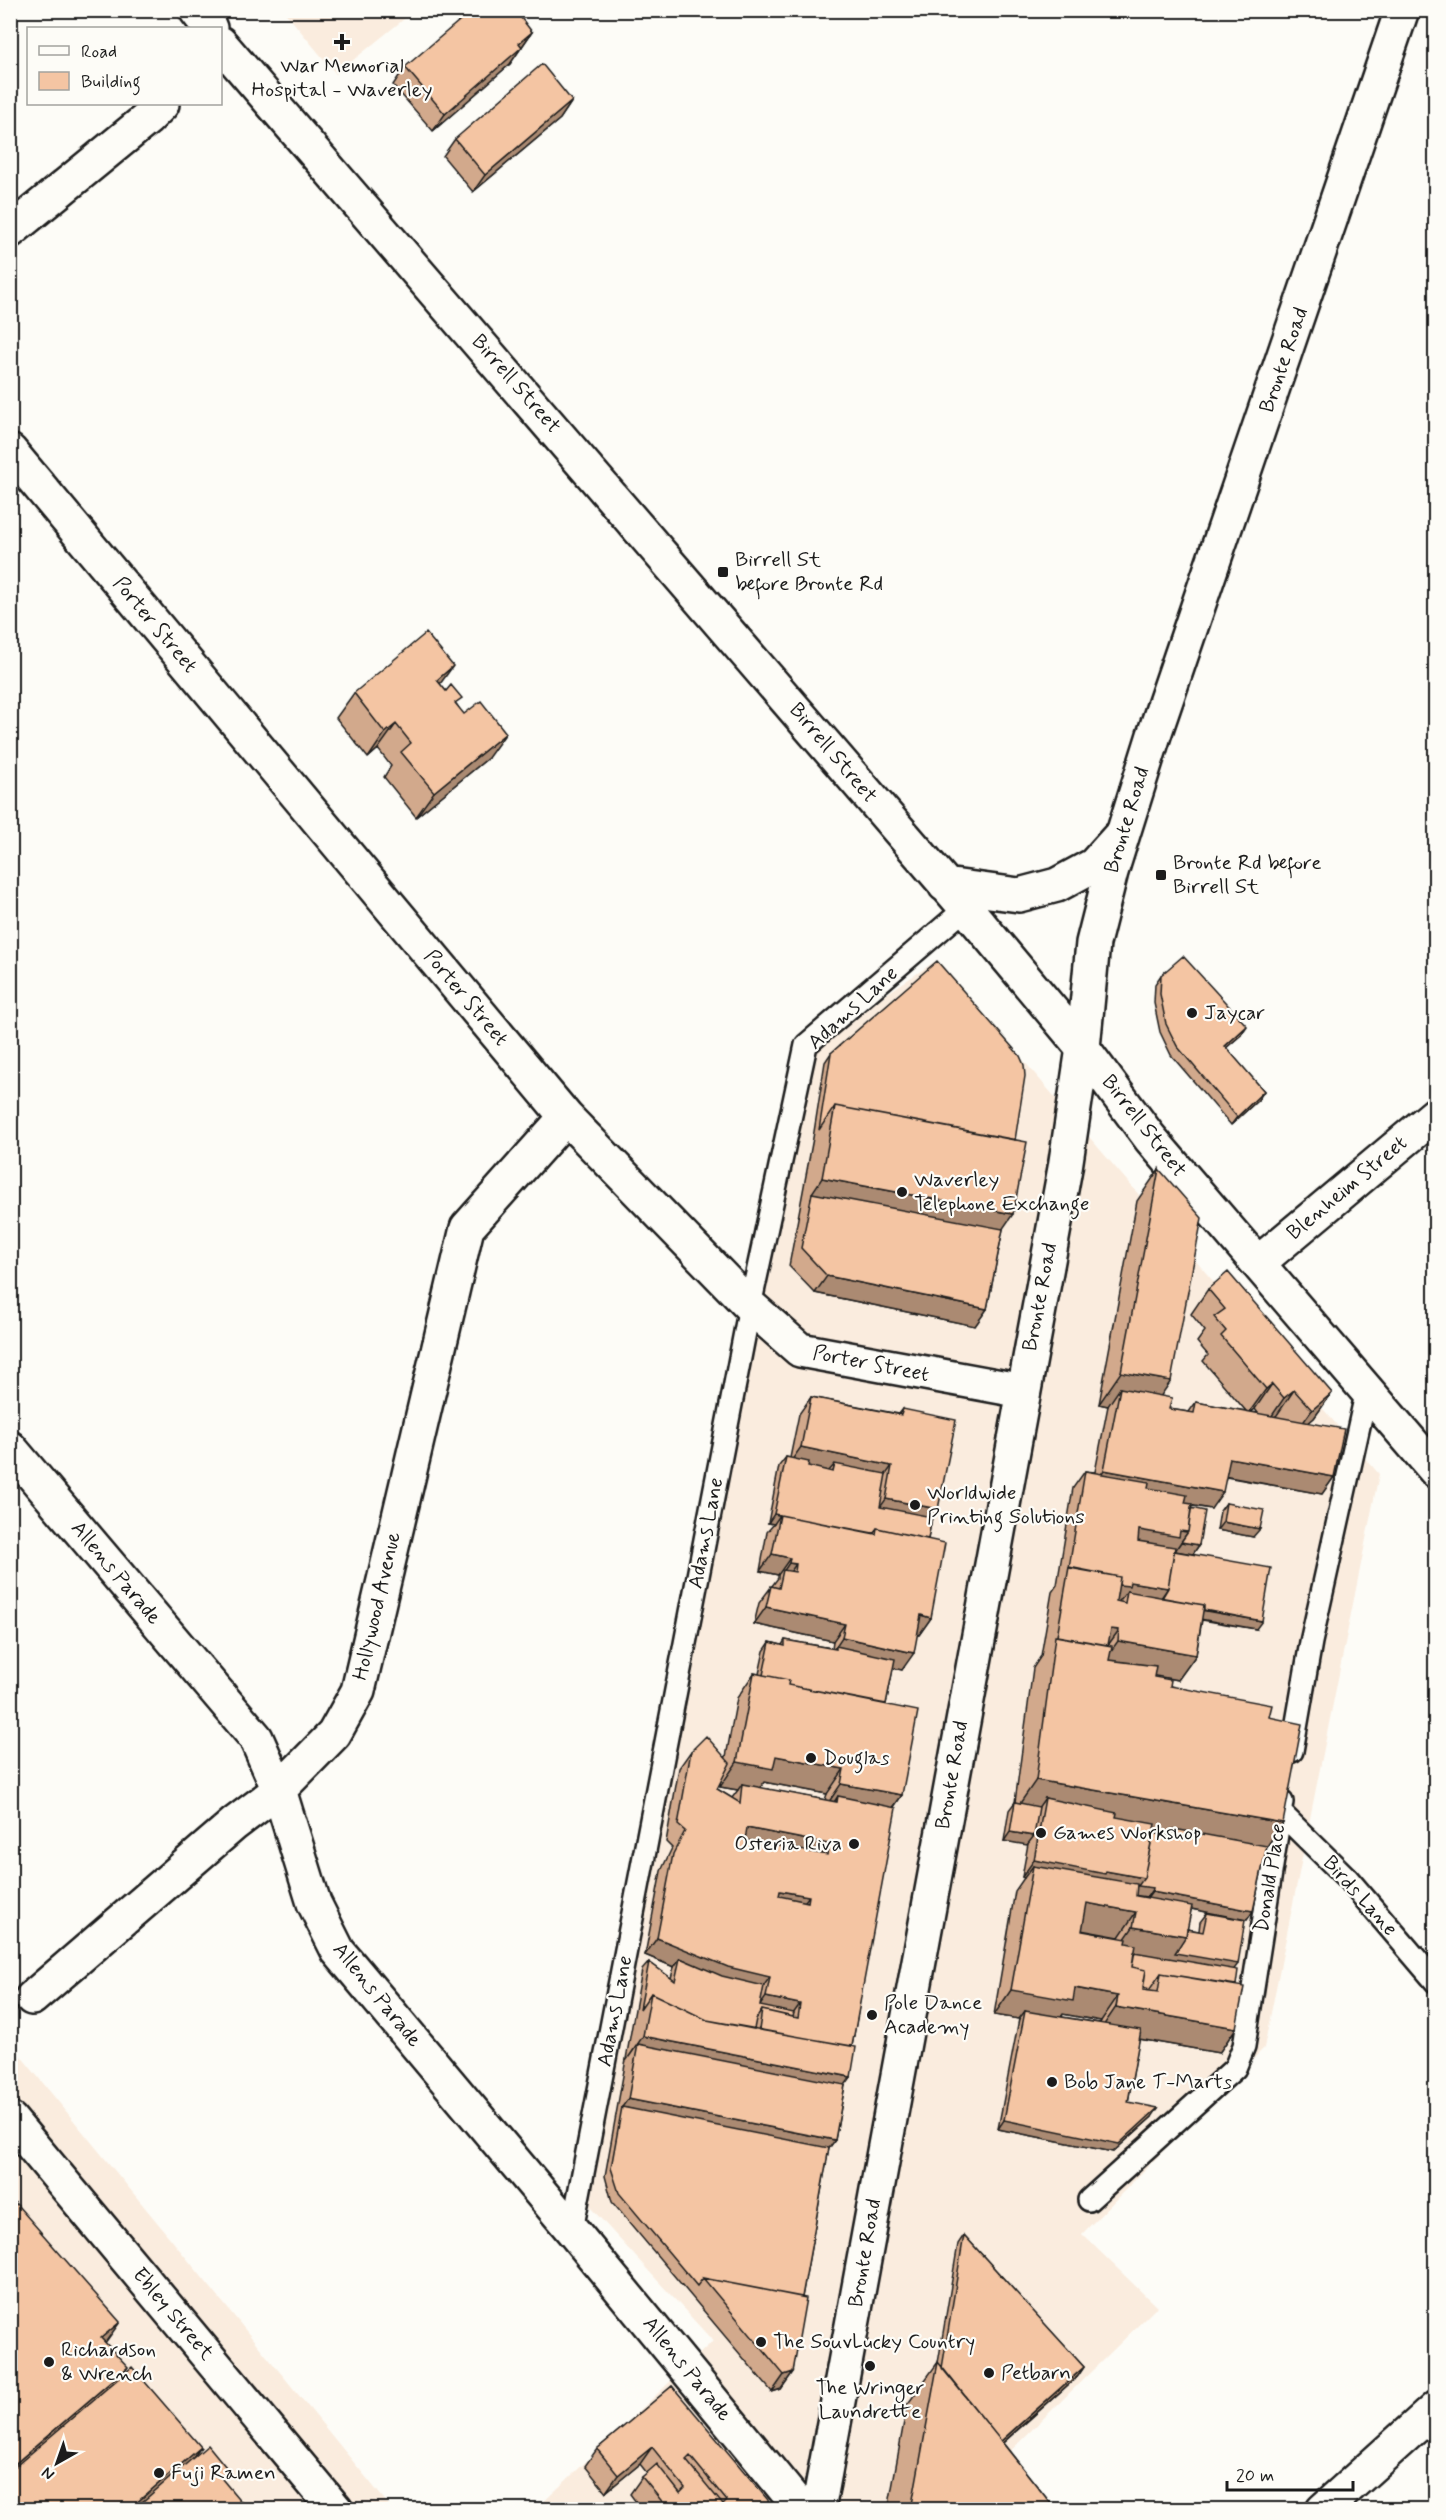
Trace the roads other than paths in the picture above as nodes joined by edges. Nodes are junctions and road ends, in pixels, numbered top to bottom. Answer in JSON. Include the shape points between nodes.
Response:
{"nodes":[{"id":1,"x":196,"y":10,"type":"edge"},
{"id":2,"x":1402,"y":10,"type":"edge"},
{"id":3,"x":209,"y":27,"type":"edge"},
{"id":4,"x":222,"y":45,"type":"edge"},
{"id":5,"x":161,"y":105,"type":"edge"},
{"id":6,"x":10,"y":231,"type":"edge"},
{"id":7,"x":10,"y":451,"type":"edge"},
{"id":8,"x":1125,"y":830,"type":"junction"},
{"id":9,"x":956,"y":897,"type":"junction"},
{"id":10,"x":1083,"y":1048,"type":"junction"},
{"id":11,"x":1436,"y":1114,"type":"edge"},
{"id":12,"x":566,"y":1117,"type":"junction"},
{"id":13,"x":1258,"y":1263,"type":"junction"},
{"id":14,"x":750,"y":1306,"type":"junction"},
{"id":15,"x":1367,"y":1390,"type":"junction"},
{"id":16,"x":1023,"y":1391,"type":"junction"},
{"id":17,"x":10,"y":1448,"type":"edge"},
{"id":18,"x":1436,"y":1471,"type":"edge"},
{"id":19,"x":279,"y":1790,"type":"junction"},
{"id":20,"x":1280,"y":1812,"type":"junction"},
{"id":21,"x":1436,"y":1982,"type":"edge"},
{"id":22,"x":32,"y":1998,"type":"dead end"},
{"id":23,"x":10,"y":2119,"type":"edge"},
{"id":24,"x":1089,"y":2200,"type":"dead end"},
{"id":25,"x":572,"y":2230,"type":"junction"},
{"id":26,"x":1436,"y":2408,"type":"edge"},
{"id":27,"x":336,"y":2510,"type":"edge"},
{"id":28,"x":802,"y":2510,"type":"edge"},
{"id":29,"x":818,"y":2510,"type":"edge"},
{"id":30,"x":1323,"y":2510,"type":"edge"}],
"edges":[{"from":1,"to":3,"type":"street"},
{"from":2,"to":8,"type":"street","name":"Bronte Road"},
{"from":4,"to":9,"type":"street","name":"Birrell Street"},
{"from":5,"to":6,"type":"street"},
{"from":7,"to":12,"type":"street","name":"Porter Street"},
{"from":8,"to":9,"type":"street","via":[[1094,865],[1057,885],[1019,895]]},
{"from":8,"to":10,"type":"street","name":"Bronte Road","via":[[1093,943]]},
{"from":9,"to":10,"type":"street","name":"Birrell Street"},
{"from":9,"to":14,"type":"lane","name":"Adams Lane","via":[[806,1046]]},
{"from":10,"to":13,"type":"street","name":"Birrell Street","via":[[1150,1138]]},
{"from":10,"to":16,"type":"street","name":"Bronte Road"},
{"from":11,"to":13,"type":"street","name":"Blenheim Street"},
{"from":12,"to":14,"type":"street","name":"Porter Street"},
{"from":12,"to":19,"type":"street","name":"Hollywood Avenue","via":[[466,1227],[358,1691],[334,1734]]},
{"from":13,"to":15,"type":"street","name":"Birrell Street"},
{"from":14,"to":16,"type":"street","name":"Porter Street","via":[[800,1350]]},
{"from":14,"to":25,"type":"lane","name":"Adams Lane"},
{"from":15,"to":18,"type":"street","name":"Birrell Street"},
{"from":15,"to":20,"type":"lane","name":"Donald Place","via":[[1311,1642]]},
{"from":16,"to":29,"type":"street","name":"Bronte Road"},
{"from":17,"to":19,"type":"street","name":"Allens Parade","via":[[256,1737]]},
{"from":19,"to":22,"type":"street","name":"Hollywood Avenue"},
{"from":19,"to":25,"type":"street","name":"Allens Parade","via":[[314,1903],[338,1951]]},
{"from":20,"to":21,"type":"lane","name":"Birds Lane","via":[[1348,1879]]},
{"from":20,"to":24,"type":"lane","name":"Donald Place","via":[[1244,2046],[1235,2068]]},
{"from":23,"to":27,"type":"street","name":"Ebley Street"},
{"from":25,"to":28,"type":"street","name":"Allens Parade"},
{"from":26,"to":30,"type":"street"}]}
